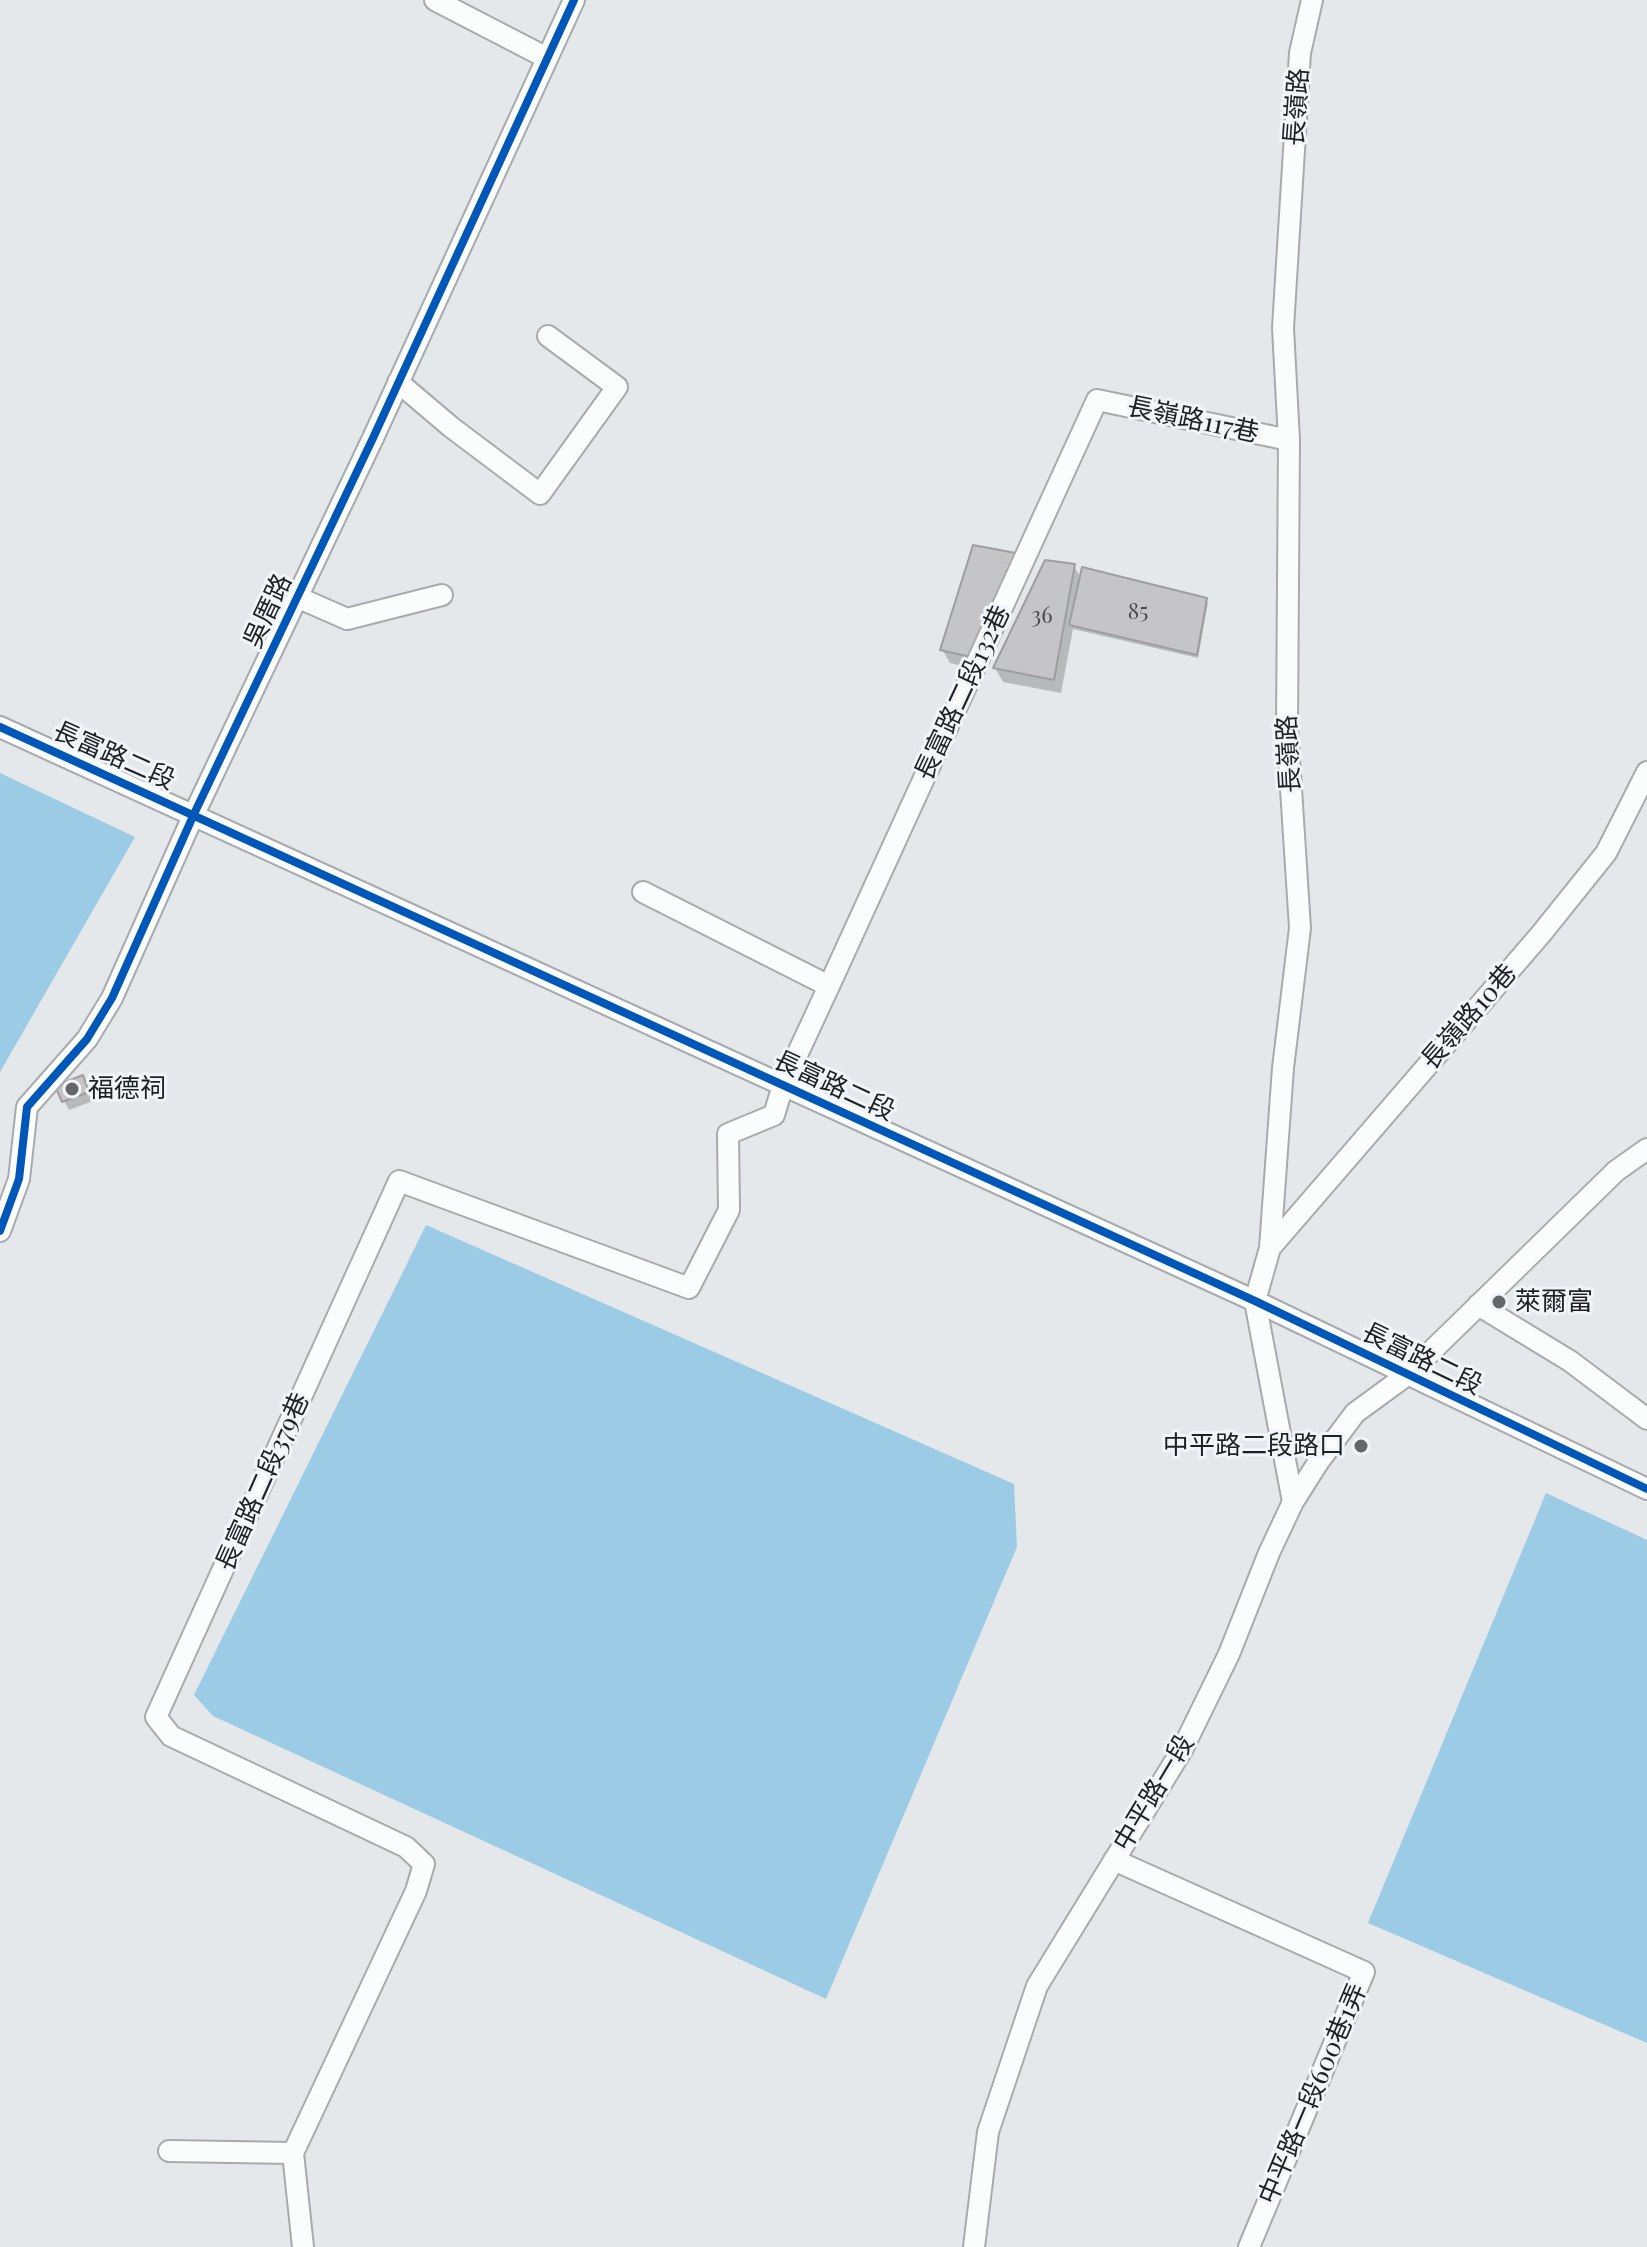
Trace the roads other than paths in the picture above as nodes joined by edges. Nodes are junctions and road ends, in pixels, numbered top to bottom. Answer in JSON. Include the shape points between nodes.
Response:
{"nodes":[{"id":1,"x":435,"y":0,"type":"edge"},
{"id":2,"x":574,"y":0,"type":"edge"},
{"id":3,"x":1312,"y":0,"type":"edge"},
{"id":4,"x":547,"y":58,"type":"junction"},
{"id":5,"x":548,"y":336,"type":"dead end"},
{"id":6,"x":398,"y":382,"type":"junction"},
{"id":7,"x":1097,"y":400,"type":"joint"},
{"id":8,"x":1289,"y":440,"type":"junction"},
{"id":9,"x":442,"y":595,"type":"dead end"},
{"id":10,"x":297,"y":597,"type":"junction"},
{"id":11,"x":0,"y":727,"type":"edge"},
{"id":12,"x":1647,"y":772,"type":"edge"},
{"id":13,"x":194,"y":814,"type":"junction"},
{"id":14,"x":643,"y":892,"type":"dead end"},
{"id":15,"x":829,"y":986,"type":"junction"},
{"id":16,"x":783,"y":1085,"type":"junction"},
{"id":17,"x":1647,"y":1149,"type":"edge"},
{"id":18,"x":0,"y":1231,"type":"edge"},
{"id":19,"x":1270,"y":1248,"type":"junction"},
{"id":20,"x":1255,"y":1301,"type":"junction"},
{"id":21,"x":1478,"y":1305,"type":"junction"},
{"id":22,"x":1407,"y":1375,"type":"junction"},
{"id":23,"x":1647,"y":1419,"type":"edge"},
{"id":24,"x":1647,"y":1489,"type":"edge"},
{"id":25,"x":1293,"y":1502,"type":"junction"},
{"id":26,"x":1114,"y":1860,"type":"junction"},
{"id":27,"x":169,"y":2151,"type":"dead end"},
{"id":28,"x":293,"y":2153,"type":"junction"},
{"id":29,"x":303,"y":2247,"type":"edge"},
{"id":30,"x":974,"y":2247,"type":"edge"},
{"id":31,"x":1249,"y":2247,"type":"edge"}],
"edges":[{"from":1,"to":4,"type":"street"},
{"from":2,"to":4,"type":"street","name":"吳厝路"},
{"from":3,"to":8,"type":"street","name":"長嶺路","via":[[1300,53],[1283,328]]},
{"from":4,"to":6,"type":"street","name":"吳厝路"},
{"from":5,"to":6,"type":"street","via":[[617,387],[540,494]]},
{"from":6,"to":10,"type":"street","name":"吳厝路"},
{"from":7,"to":8,"type":"street","name":"長嶺路117巷"},
{"from":7,"to":15,"type":"street","name":"長富路二段132巷"},
{"from":8,"to":19,"type":"street","name":"長嶺路","via":[[1287,727],[1300,928]]},
{"from":9,"to":10,"type":"street","via":[[347,619]]},
{"from":10,"to":13,"type":"street","name":"吳厝路"},
{"from":11,"to":13,"type":"street","name":"長富路二段"},
{"from":12,"to":19,"type":"street","name":"長嶺路10巷","via":[[1606,853]]},
{"from":13,"to":16,"type":"street","name":"長富路二段"},
{"from":13,"to":18,"type":"street","name":"吳厝路","via":[[112,998],[87,1039],[27,1107],[19,1179]]},
{"from":14,"to":15,"type":"street"},
{"from":15,"to":16,"type":"street","name":"長富路二段132巷"},
{"from":16,"to":20,"type":"street","name":"長富路二段"},
{"from":16,"to":28,"type":"street","name":"長富路二段379巷","via":[[774,1115],[728,1134],[729,1210],[689,1288],[399,1181],[156,1717],[171,1736],[406,1847],[424,1864]]},
{"from":17,"to":21,"type":"street","name":"中平路一段","via":[[1616,1171]]},
{"from":19,"to":20,"type":"street","name":"長嶺路"},
{"from":20,"to":22,"type":"street","name":"長富路二段"},
{"from":20,"to":25,"type":"street","name":"長嶺路"},
{"from":21,"to":22,"type":"street","name":"中平路一段"},
{"from":21,"to":23,"type":"street","via":[[1570,1361]]},
{"from":22,"to":24,"type":"street","name":"長富路二段"},
{"from":22,"to":25,"type":"street","name":"中平路一段","via":[[1355,1413]]},
{"from":25,"to":26,"type":"street","name":"中平路一段","via":[[1189,1736]]},
{"from":26,"to":30,"type":"street","name":"中平路一段","via":[[1037,1986],[988,2132]]},
{"from":26,"to":31,"type":"street","name":"中平路一段600巷1弄","via":[[1364,1972]]},
{"from":27,"to":28,"type":"street"},
{"from":28,"to":29,"type":"street"}]}
